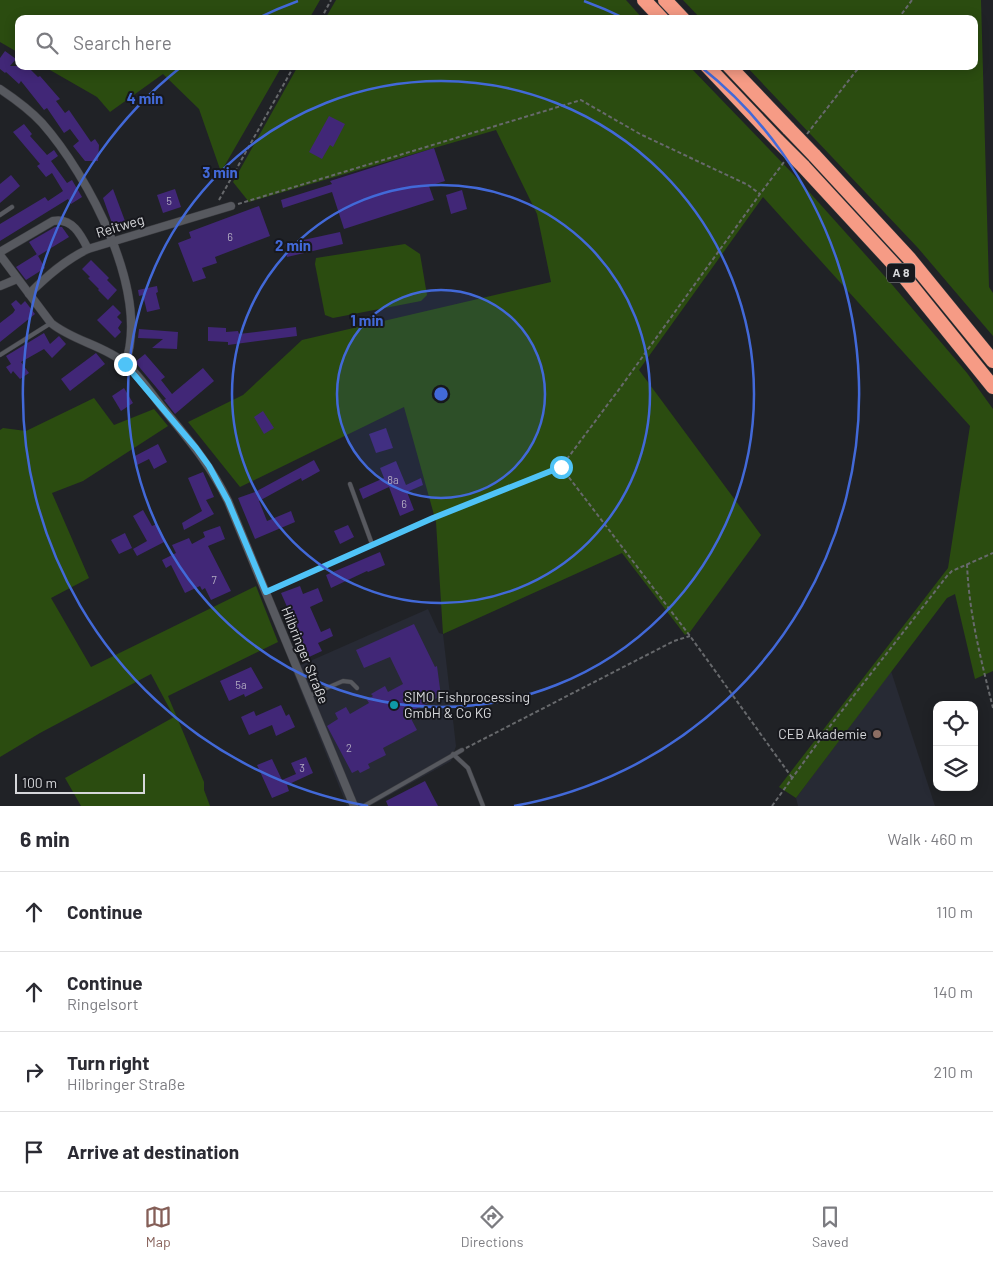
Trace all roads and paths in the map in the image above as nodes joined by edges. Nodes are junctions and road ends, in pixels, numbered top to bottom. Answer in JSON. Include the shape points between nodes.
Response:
{"nodes":[{"id":1,"x":331,"y":0,"type":"edge"},
{"id":2,"x":644,"y":0,"type":"edge"},
{"id":3,"x":666,"y":0,"type":"edge"},
{"id":4,"x":912,"y":0,"type":"edge"},
{"id":5,"x":323,"y":15,"type":"edge"},
{"id":6,"x":658,"y":15,"type":"edge"},
{"id":7,"x":680,"y":15,"type":"edge"},
{"id":8,"x":901,"y":15,"type":"edge"},
{"id":9,"x":292,"y":70,"type":"edge"},
{"id":10,"x":712,"y":70,"type":"edge"},
{"id":11,"x":733,"y":70,"type":"edge"},
{"id":12,"x":857,"y":70,"type":"edge"},
{"id":13,"x":0,"y":89,"type":"edge"},
{"id":14,"x":804,"y":138,"type":"dead end"},
{"id":15,"x":786,"y":160,"type":"dead end"},
{"id":16,"x":760,"y":194,"type":"junction"},
{"id":17,"x":231,"y":206,"type":"joint"},
{"id":18,"x":12,"y":207,"type":"dead end"},
{"id":19,"x":217,"y":210,"type":"junction"},
{"id":20,"x":0,"y":215,"type":"edge"},
{"id":21,"x":112,"y":242,"type":"junction"},
{"id":22,"x":88,"y":249,"type":"junction"},
{"id":23,"x":0,"y":254,"type":"edge"},
{"id":24,"x":17,"y":278,"type":"junction"},
{"id":25,"x":0,"y":286,"type":"edge"},
{"id":26,"x":29,"y":294,"type":"junction"},
{"id":27,"x":51,"y":323,"type":"junction"},
{"id":28,"x":0,"y":355,"type":"edge"},
{"id":29,"x":993,"y":361,"type":"edge"},
{"id":30,"x":125,"y":364,"type":"junction"},
{"id":31,"x":993,"y":387,"type":"edge"},
{"id":32,"x":561,"y":467,"type":"junction"},
{"id":33,"x":350,"y":484,"type":"dead end"},
{"id":34,"x":433,"y":518,"type":"joint"},
{"id":35,"x":372,"y":544,"type":"junction"},
{"id":36,"x":993,"y":553,"type":"edge"},
{"id":37,"x":967,"y":564,"type":"junction"},
{"id":38,"x":266,"y":592,"type":"junction"},
{"id":39,"x":690,"y":636,"type":"junction"},
{"id":40,"x":357,"y":688,"type":"dead end"},
{"id":41,"x":308,"y":696,"type":"junction"},
{"id":42,"x":993,"y":708,"type":"edge"},
{"id":43,"x":462,"y":750,"type":"joint"},
{"id":44,"x":453,"y":754,"type":"junction"},
{"id":45,"x":792,"y":779,"type":"junction"},
{"id":46,"x":354,"y":806,"type":"edge"},
{"id":47,"x":364,"y":806,"type":"edge"},
{"id":48,"x":483,"y":806,"type":"edge"},
{"id":49,"x":772,"y":806,"type":"edge"}],
"edges":[{"from":1,"to":5,"type":"path"},
{"from":2,"to":6,"type":"highway"},
{"from":3,"to":7,"type":"highway"},
{"from":4,"to":8,"type":"path"},
{"from":9,"to":19,"type":"path"},
{"from":10,"to":31,"type":"highway","number":"A 8","bridge":true,"via":[[897,268]]},
{"from":11,"to":29,"type":"highway","number":"A 8","bridge":true,"via":[[909,258]]},
{"from":12,"to":14,"type":"path"},
{"from":13,"to":21,"type":"street","via":[[27,109],[55,140],[86,185]]},
{"from":15,"to":16,"type":"path"},
{"from":16,"to":17,"type":"path","via":[[748,185],[640,134],[581,100]]},
{"from":16,"to":32,"type":"path"},
{"from":17,"to":19,"type":"street","name":"Reitweg"},
{"from":18,"to":20,"type":"lane"},
{"from":19,"to":21,"type":"street","name":"Reitweg"},
{"from":21,"to":22,"type":"street","name":"Reitweg"},
{"from":21,"to":30,"type":"street","via":[[132,309],[131,343]]},
{"from":22,"to":23,"type":"street","name":"Hilbringer Straße","via":[[73,226],[60,220],[53,221]]},
{"from":22,"to":26,"type":"street","name":"Reitweg","via":[[60,266]]},
{"from":23,"to":24,"type":"street","name":"Hilbringer Straße"},
{"from":24,"to":25,"type":"street"},
{"from":24,"to":26,"type":"street","name":"Hilbringer Straße"},
{"from":26,"to":27,"type":"street","name":"Hilbringer Straße"},
{"from":27,"to":28,"type":"lane"},
{"from":27,"to":30,"type":"street","name":"Hilbringer Straße"},
{"from":30,"to":38,"type":"street","name":"Hilbringer Straße","via":[[209,466],[228,501]]},
{"from":32,"to":34,"type":"path"},
{"from":32,"to":39,"type":"path"},
{"from":33,"to":35,"type":"lane"},
{"from":34,"to":35,"type":"lane"},
{"from":35,"to":38,"type":"lane"},
{"from":36,"to":37,"type":"path"},
{"from":37,"to":42,"type":"path","via":[[972,623]]},
{"from":37,"to":45,"type":"path","via":[[947,576]]},
{"from":38,"to":41,"type":"street","name":"Hilbringer Straße"},
{"from":39,"to":43,"type":"path","via":[[674,641]]},
{"from":39,"to":45,"type":"path"},
{"from":40,"to":41,"type":"lane","via":[[351,682],[343,681]]},
{"from":41,"to":46,"type":"street","name":"Hilbringer Straße"},
{"from":43,"to":44,"type":"lane"},
{"from":44,"to":47,"type":"lane"},
{"from":44,"to":48,"type":"lane","via":[[468,768]]},
{"from":45,"to":49,"type":"path"}]}
